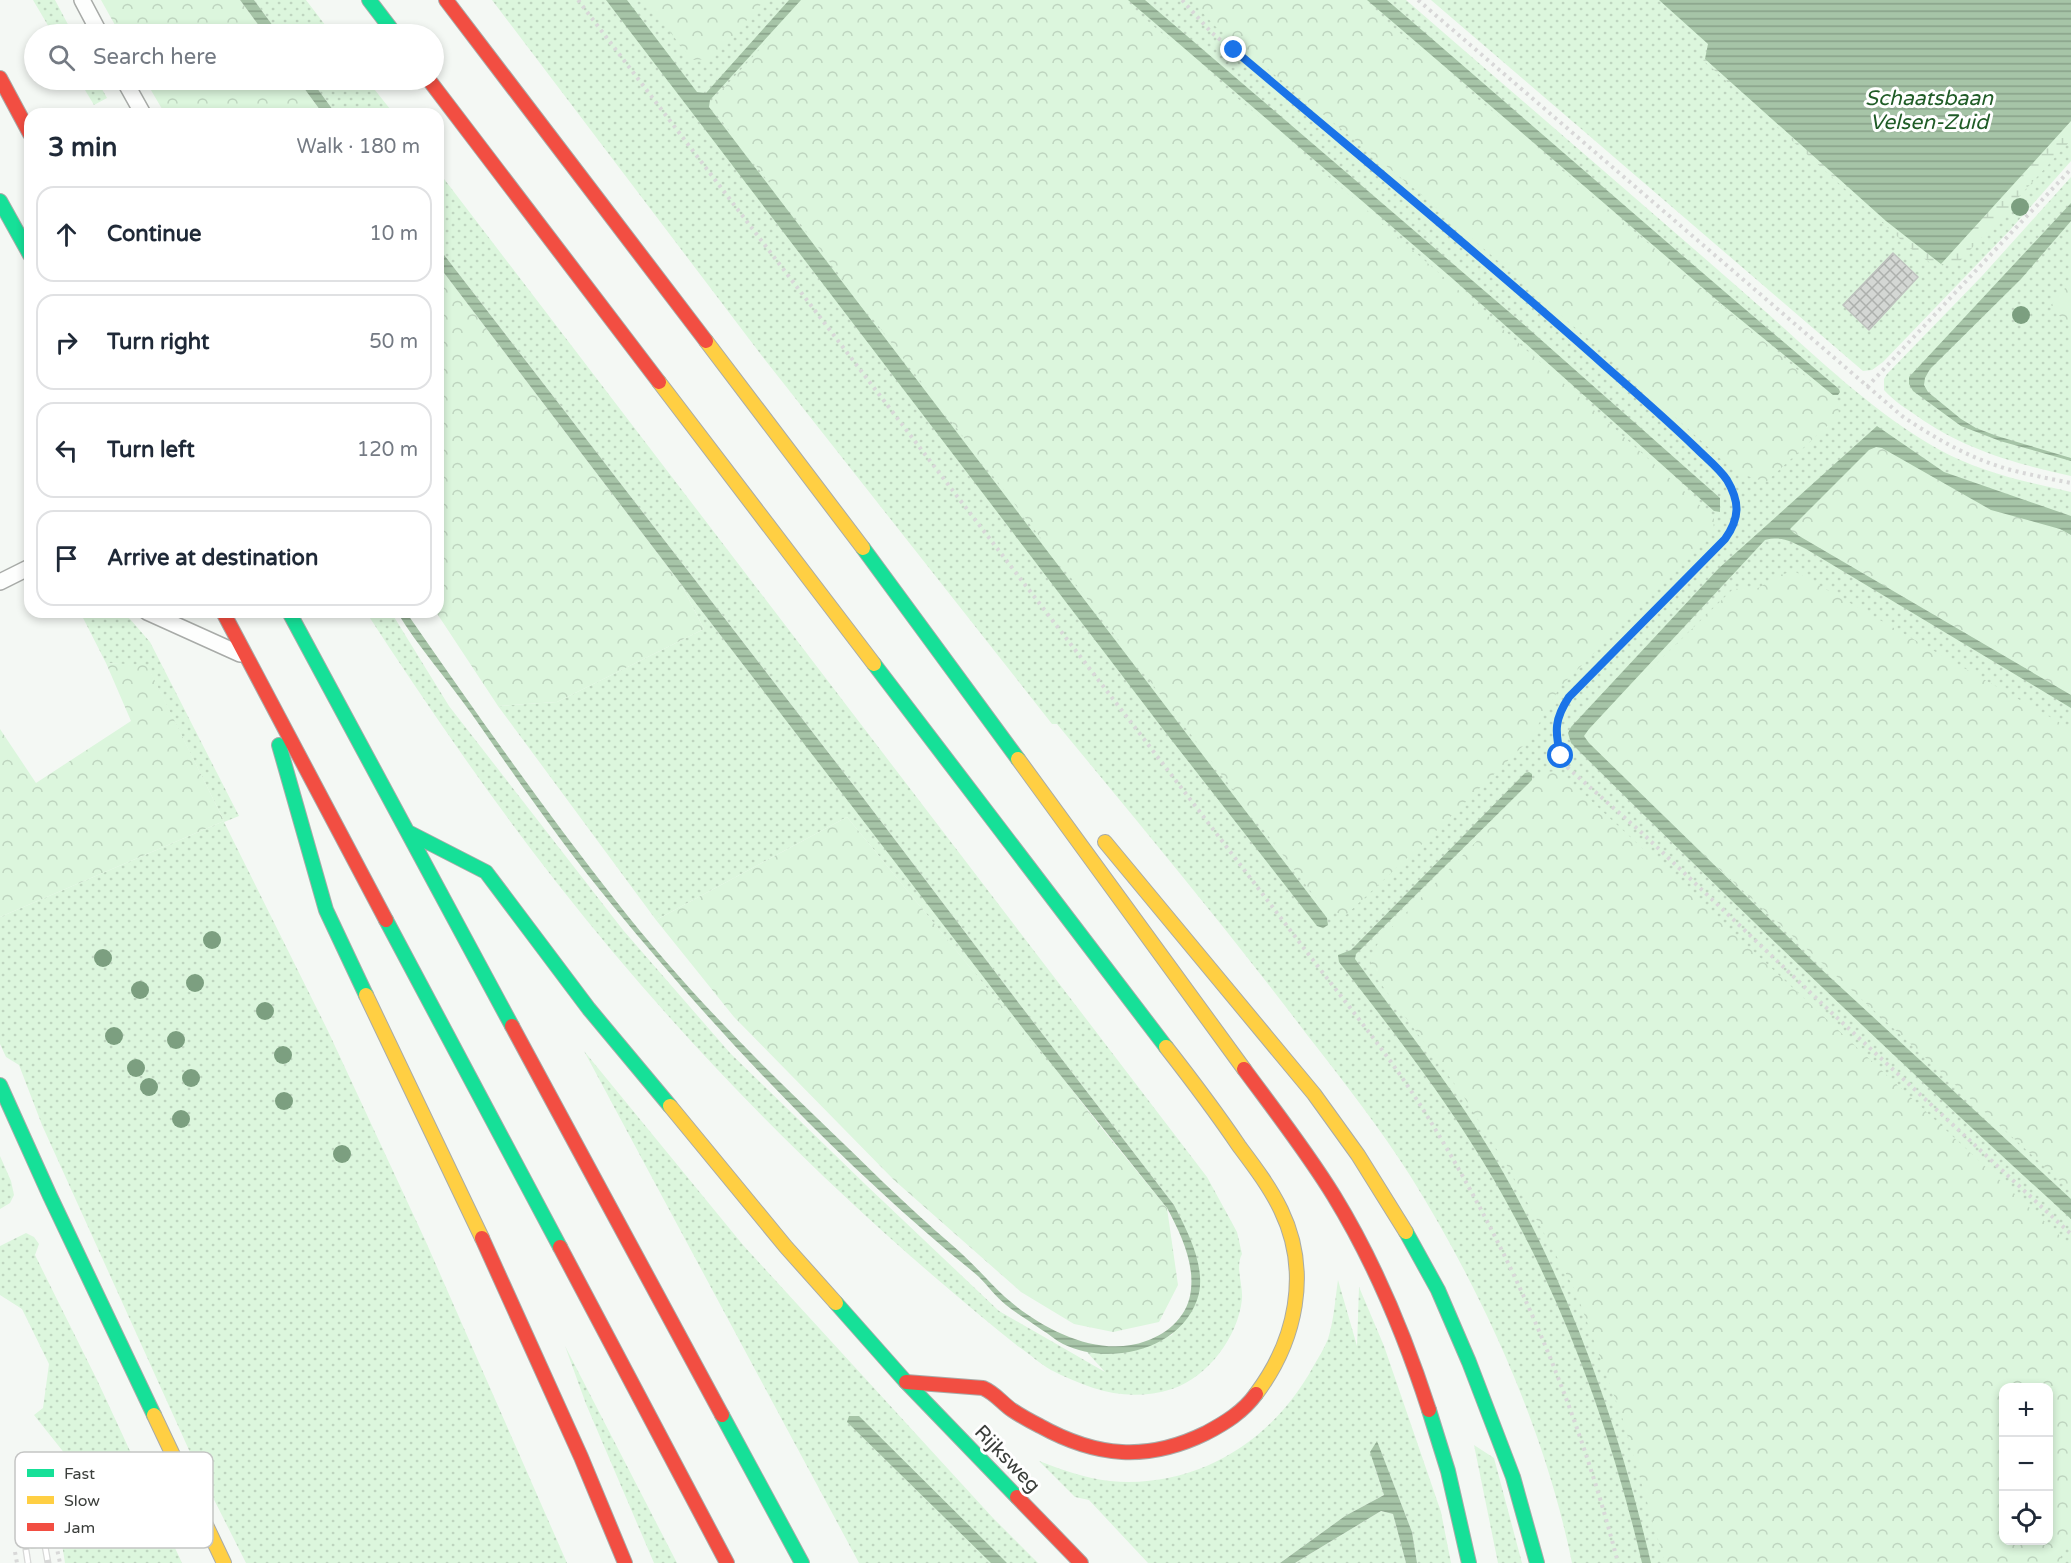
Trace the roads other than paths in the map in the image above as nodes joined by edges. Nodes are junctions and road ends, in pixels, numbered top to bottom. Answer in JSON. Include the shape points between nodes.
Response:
{"nodes":[{"id":1,"x":82,"y":0,"type":"edge"},
{"id":2,"x":369,"y":0,"type":"edge"},
{"id":3,"x":446,"y":0,"type":"edge"},
{"id":4,"x":95,"y":24,"type":"edge"},
{"id":5,"x":387,"y":24,"type":"edge"},
{"id":6,"x":0,"y":78,"type":"edge"},
{"id":7,"x":130,"y":90,"type":"edge"},
{"id":8,"x":437,"y":90,"type":"edge"},
{"id":9,"x":140,"y":108,"type":"edge"},
{"id":10,"x":24,"y":123,"type":"edge"},
{"id":11,"x":0,"y":201,"type":"edge"},
{"id":12,"x":24,"y":244,"type":"edge"},
{"id":13,"x":24,"y":570,"type":"edge"},
{"id":14,"x":0,"y":582,"type":"edge"},
{"id":15,"x":902,"y":599,"type":"junction"},
{"id":16,"x":160,"y":618,"type":"edge"},
{"id":17,"x":226,"y":618,"type":"edge"},
{"id":18,"x":293,"y":618,"type":"edge"},
{"id":19,"x":249,"y":658,"type":"junction"},
{"id":20,"x":260,"y":680,"type":"junction"},
{"id":21,"x":1032,"y":755,"type":"dead end"},
{"id":22,"x":1093,"y":828,"type":"dead end"},
{"id":23,"x":408,"y":832,"type":"junction"},
{"id":24,"x":0,"y":1085,"type":"edge"},
{"id":25,"x":906,"y":1382,"type":"junction"},
{"id":26,"x":171,"y":1452,"type":"edge"},
{"id":27,"x":213,"y":1540,"type":"edge"},
{"id":28,"x":224,"y":1563,"type":"edge"},
{"id":29,"x":625,"y":1563,"type":"edge"},
{"id":30,"x":727,"y":1563,"type":"edge"},
{"id":31,"x":802,"y":1563,"type":"edge"},
{"id":32,"x":1081,"y":1563,"type":"edge"},
{"id":33,"x":1469,"y":1563,"type":"edge"},
{"id":34,"x":1537,"y":1563,"type":"edge"}],
"edges":[{"from":1,"to":4,"type":"lane"},
{"from":2,"to":5,"type":"highway"},
{"from":3,"to":15,"type":"highway"},
{"from":6,"to":10,"type":"highway"},
{"from":7,"to":9,"type":"lane"},
{"from":8,"to":25,"type":"highway","via":[[1186,1073],[1278,1203],[1289,1228],[1296,1253],[1298,1285],[1295,1317],[1279,1360],[1266,1383],[1234,1417],[1184,1444],[1126,1453],[1101,1450],[1043,1428],[985,1388]]},
{"from":11,"to":12,"type":"highway"},
{"from":13,"to":14,"type":"lane"},
{"from":15,"to":21,"type":"highway"},
{"from":15,"to":33,"type":"highway","via":[[1340,1206],[1407,1344],[1443,1451]]},
{"from":16,"to":19,"type":"lane"},
{"from":17,"to":19,"type":"highway"},
{"from":18,"to":23,"type":"highway"},
{"from":19,"to":20,"type":"highway"},
{"from":20,"to":29,"type":"highway","via":[[326,910],[510,1298]]},
{"from":20,"to":30,"type":"highway"},
{"from":22,"to":34,"type":"highway","via":[[1314,1094],[1398,1218],[1438,1290],[1469,1362],[1513,1476]]},
{"from":23,"to":25,"type":"highway","name":"Rijksweg","via":[[486,872],[589,1009],[786,1247]]},
{"from":23,"to":31,"type":"highway"},
{"from":24,"to":26,"type":"highway"},
{"from":25,"to":32,"type":"highway","name":"Rijksweg"},
{"from":27,"to":28,"type":"highway"}]}
